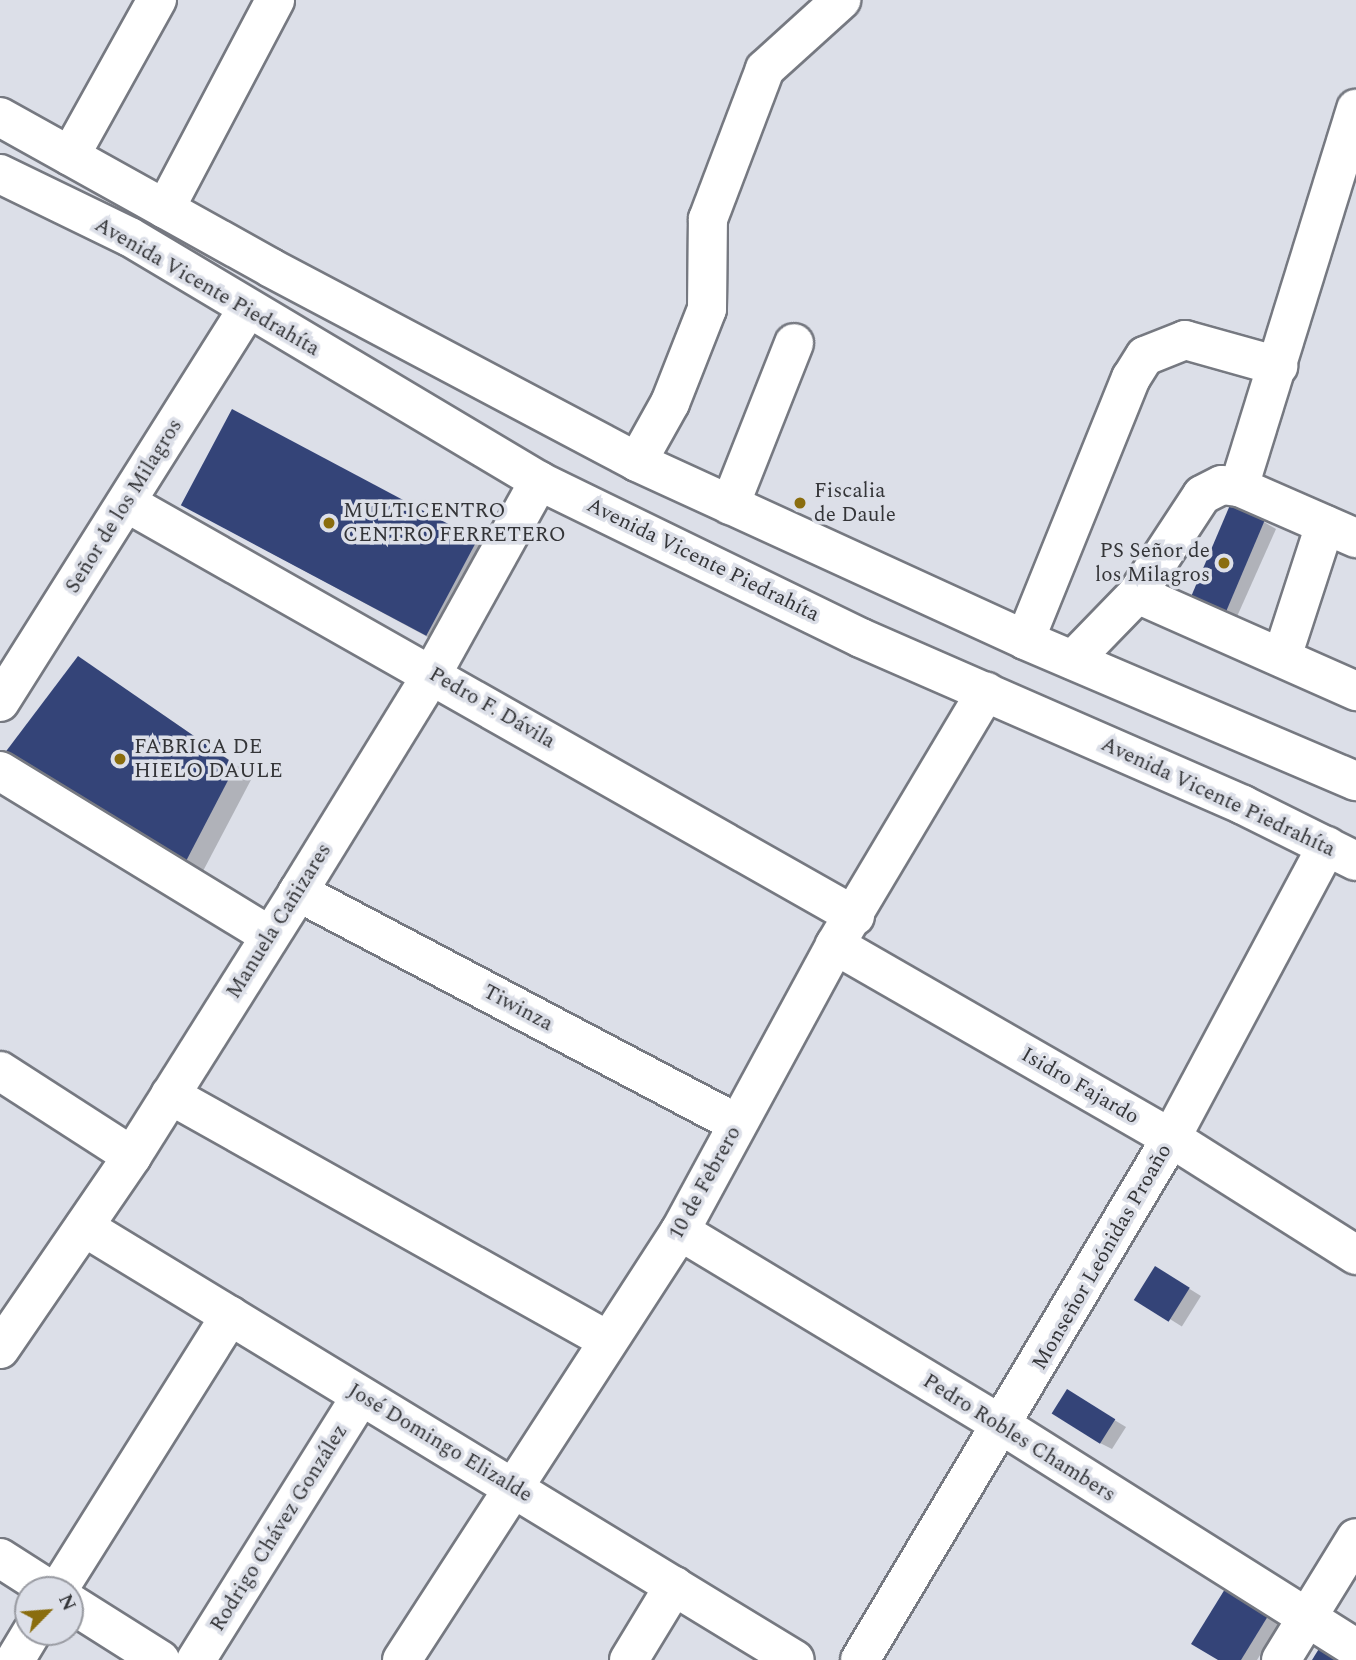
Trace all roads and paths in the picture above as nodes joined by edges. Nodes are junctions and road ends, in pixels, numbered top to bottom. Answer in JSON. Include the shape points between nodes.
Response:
{"nodes":[{"id":1,"x":157,"y":0,"type":"edge"},
{"id":2,"x":275,"y":0,"type":"edge"},
{"id":3,"x":841,"y":0,"type":"edge"},
{"id":4,"x":1356,"y":110,"type":"edge"},
{"id":5,"x":0,"y":117,"type":"edge"},
{"id":6,"x":70,"y":156,"type":"junction"},
{"id":7,"x":0,"y":174,"type":"edge"},
{"id":8,"x":165,"y":209,"type":"junction"},
{"id":9,"x":247,"y":310,"type":"junction"},
{"id":10,"x":794,"y":343,"type":"dead end"},
{"id":11,"x":1278,"y":366,"type":"junction"},
{"id":12,"x":637,"y":462,"type":"junction"},
{"id":13,"x":539,"y":481,"type":"junction"},
{"id":14,"x":1239,"y":487,"type":"junction"},
{"id":15,"x":127,"y":503,"type":"junction"},
{"id":16,"x":730,"y":505,"type":"junction"},
{"id":17,"x":1341,"y":531,"type":"edge"},
{"id":18,"x":1137,"y":594,"type":"junction"},
{"id":19,"x":1025,"y":640,"type":"junction"},
{"id":20,"x":1282,"y":657,"type":"junction"},
{"id":21,"x":1073,"y":660,"type":"junction"},
{"id":22,"x":432,"y":674,"type":"junction"},
{"id":23,"x":1356,"y":691,"type":"edge"},
{"id":24,"x":986,"y":692,"type":"junction"},
{"id":25,"x":0,"y":702,"type":"edge"},
{"id":26,"x":0,"y":771,"type":"edge"},
{"id":27,"x":1356,"y":781,"type":"edge"},
{"id":28,"x":1342,"y":854,"type":"edge"},
{"id":29,"x":298,"y":892,"type":"junction"},
{"id":30,"x":845,"y":930,"type":"junction"},
{"id":31,"x":270,"y":936,"type":"junction"},
{"id":32,"x":0,"y":1071,"type":"edge"},
{"id":33,"x":170,"y":1095,"type":"junction"},
{"id":34,"x":737,"y":1123,"type":"junction"},
{"id":35,"x":1171,"y":1138,"type":"junction"},
{"id":36,"x":132,"y":1156,"type":"junction"},
{"id":37,"x":84,"y":1227,"type":"junction"},
{"id":38,"x":680,"y":1231,"type":"junction"},
{"id":39,"x":1356,"y":1255,"type":"edge"},
{"id":40,"x":230,"y":1316,"type":"junction"},
{"id":41,"x":607,"y":1340,"type":"junction"},
{"id":42,"x":1,"y":1344,"type":"edge"},
{"id":43,"x":362,"y":1396,"type":"junction"},
{"id":44,"x":1003,"y":1426,"type":"junction"},
{"id":45,"x":512,"y":1488,"type":"junction"},
{"id":46,"x":1356,"y":1538,"type":"edge"},
{"id":47,"x":0,"y":1558,"type":"edge"},
{"id":48,"x":28,"y":1576,"type":"edge"},
{"id":49,"x":67,"y":1576,"type":"edge"},
{"id":50,"x":674,"y":1586,"type":"junction"},
{"id":51,"x":84,"y":1612,"type":"edge"},
{"id":52,"x":1307,"y":1618,"type":"junction"},
{"id":53,"x":1356,"y":1648,"type":"edge"},
{"id":54,"x":160,"y":1660,"type":"edge"},
{"id":55,"x":196,"y":1660,"type":"edge"},
{"id":56,"x":402,"y":1660,"type":"edge"},
{"id":57,"x":629,"y":1660,"type":"edge"},
{"id":58,"x":795,"y":1660,"type":"edge"},
{"id":59,"x":860,"y":1660,"type":"edge"},
{"id":60,"x":1280,"y":1660,"type":"edge"}],
"edges":[{"from":1,"to":6,"type":"street"},
{"from":2,"to":8,"type":"street"},
{"from":3,"to":12,"type":"street","via":[[765,69],[708,219],[703,321],[670,403]]},
{"from":4,"to":11,"type":"street"},
{"from":5,"to":6,"type":"street"},
{"from":6,"to":8,"type":"street"},
{"from":7,"to":9,"type":"street","name":"Avenida Vicente Piedrahíta","via":[[130,237]]},
{"from":8,"to":12,"type":"street"},
{"from":9,"to":13,"type":"street","name":"Avenida Vicente Piedrahíta"},
{"from":9,"to":15,"type":"street","name":"Señor de los Milagros"},
{"from":10,"to":16,"type":"street"},
{"from":11,"to":14,"type":"street"},
{"from":11,"to":19,"type":"street","via":[[1185,340],[1144,356]]},
{"from":12,"to":16,"type":"street"},
{"from":13,"to":22,"type":"street","name":"Manuela Cañizares"},
{"from":13,"to":24,"type":"street","name":"Avenida Vicente Piedrahíta","via":[[861,638]]},
{"from":14,"to":17,"type":"street"},
{"from":14,"to":18,"type":"street","via":[[1222,485],[1202,495]]},
{"from":15,"to":22,"type":"street","name":"Pedro F. Dávila"},
{"from":15,"to":25,"type":"street","name":"Señor de los Milagros"},
{"from":16,"to":19,"type":"street"},
{"from":17,"to":20,"type":"street"},
{"from":18,"to":20,"type":"street"},
{"from":18,"to":21,"type":"street"},
{"from":19,"to":21,"type":"street"},
{"from":20,"to":23,"type":"street"},
{"from":21,"to":27,"type":"street"},
{"from":22,"to":29,"type":"street","name":"Manuela Cañizares"},
{"from":22,"to":30,"type":"street","name":"Pedro F. Dávila"},
{"from":24,"to":28,"type":"street","name":"Avenida Vicente Piedrahíta"},
{"from":24,"to":30,"type":"street","name":"10 de Febrero"},
{"from":26,"to":31,"type":"street"},
{"from":28,"to":35,"type":"street","name":"Monseñor Leónidas Proaño"},
{"from":29,"to":31,"type":"street","name":"Manuela Cañizares"},
{"from":29,"to":34,"type":"street","name":"Tiwinza"},
{"from":30,"to":34,"type":"street","name":"10 de Febrero"},
{"from":30,"to":35,"type":"street","name":"Isidro Fajardo"},
{"from":31,"to":33,"type":"street","name":"Manuela Cañizares"},
{"from":32,"to":36,"type":"street"},
{"from":33,"to":36,"type":"street","name":"Manuela Cañizares"},
{"from":33,"to":41,"type":"street"},
{"from":34,"to":38,"type":"street","name":"10 de Febrero"},
{"from":35,"to":39,"type":"street","name":"Isidro Fajardo"},
{"from":35,"to":44,"type":"street","name":"Monseñor Leónidas Proaño"},
{"from":36,"to":37,"type":"street","name":"Manuela Cañizares"},
{"from":37,"to":40,"type":"street","name":"José Domingo Elizalde"},
{"from":37,"to":42,"type":"street","name":"Manuela Cañizares"},
{"from":38,"to":41,"type":"street","name":"10 de Febrero"},
{"from":38,"to":44,"type":"street","name":"Pedro Robles Chambers"},
{"from":40,"to":43,"type":"street","name":"José Domingo Elizalde"},
{"from":40,"to":49,"type":"street"},
{"from":41,"to":45,"type":"street","name":"10 de Febrero"},
{"from":43,"to":45,"type":"street","name":"José Domingo Elizalde"},
{"from":43,"to":55,"type":"street","name":"Rodrigo Chávez González"},
{"from":44,"to":52,"type":"street","name":"Pedro Robles Chambers"},
{"from":44,"to":59,"type":"street","name":"Monseñor Leónidas Proaño"},
{"from":45,"to":50,"type":"street","name":"José Domingo Elizalde"},
{"from":45,"to":56,"type":"street","name":"10 de Febrero"},
{"from":46,"to":52,"type":"street"},
{"from":47,"to":48,"type":"street"},
{"from":50,"to":57,"type":"street"},
{"from":50,"to":58,"type":"street","name":"José Domingo Elizalde"},
{"from":51,"to":54,"type":"street"},
{"from":52,"to":53,"type":"street","name":"Pedro Robles Chambers"},
{"from":52,"to":60,"type":"street"}]}
